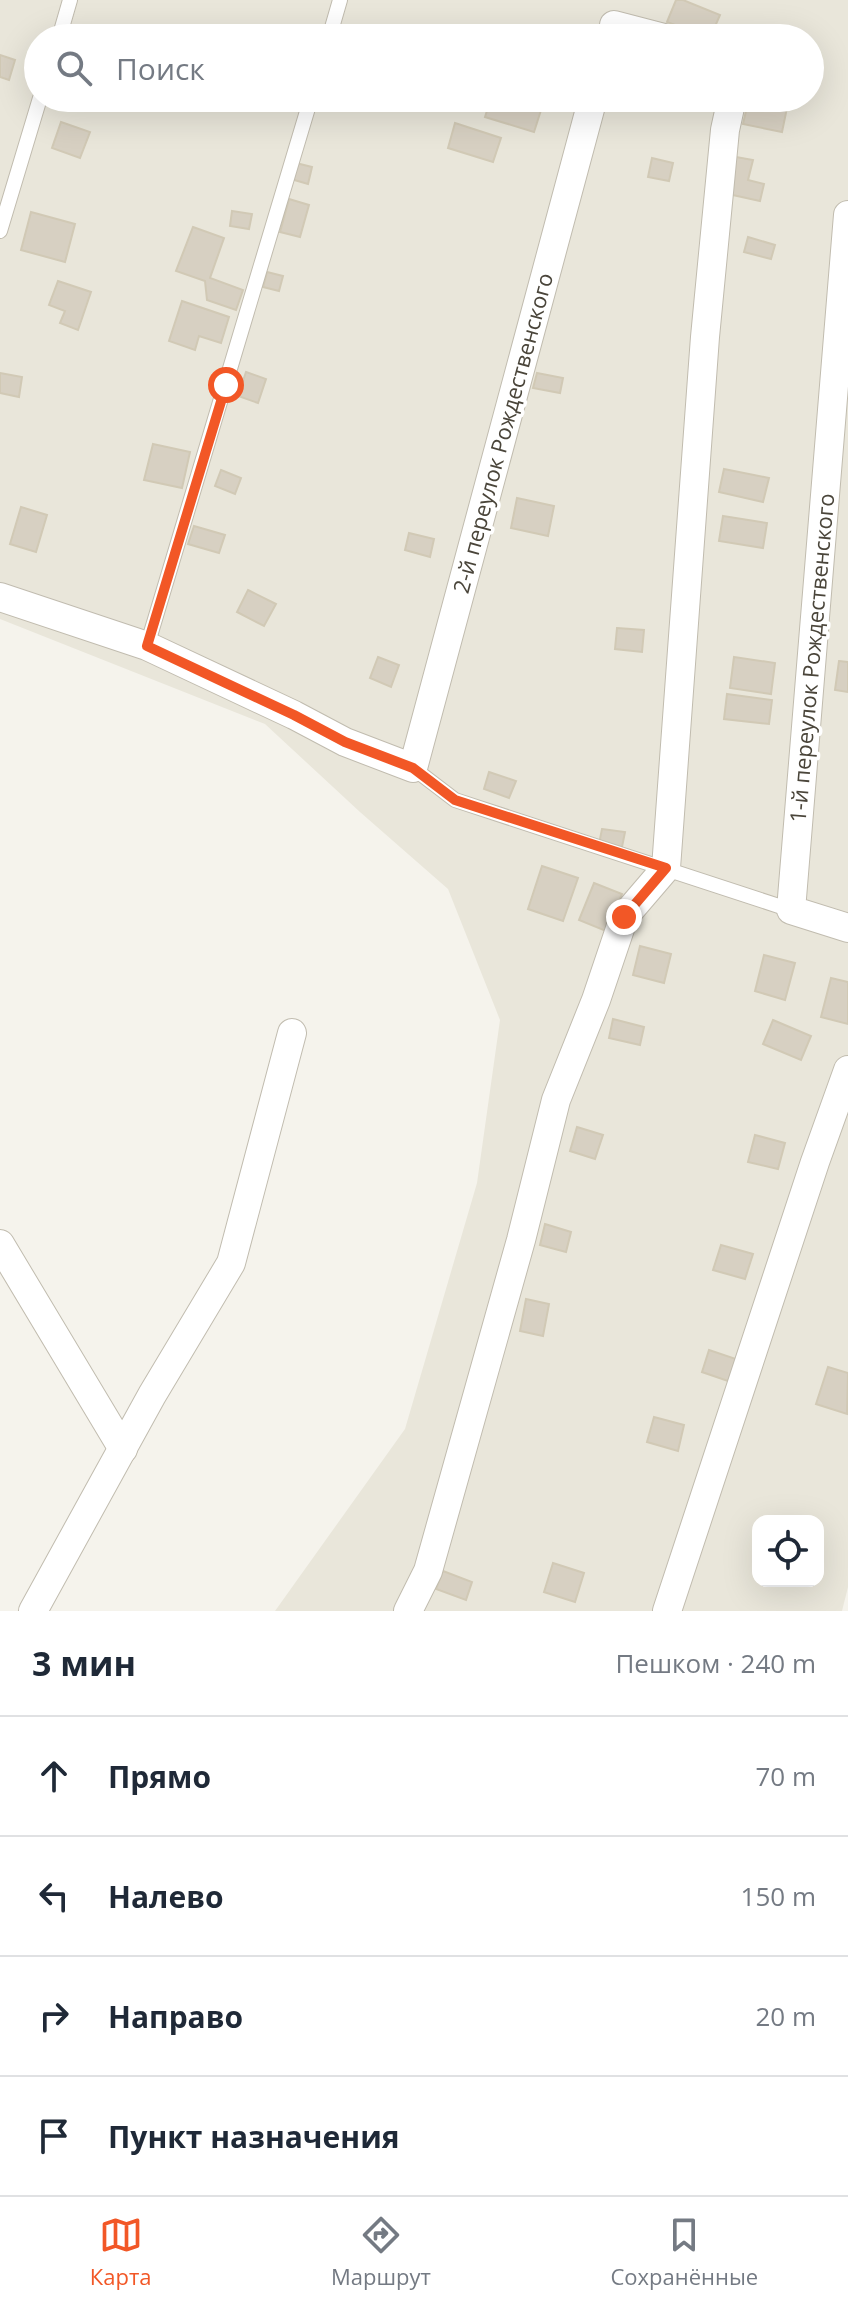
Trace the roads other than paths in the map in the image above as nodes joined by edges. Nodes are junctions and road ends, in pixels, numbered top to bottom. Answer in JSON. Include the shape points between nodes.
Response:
{"nodes":[{"id":1,"x":70,"y":0,"type":"edge"},
{"id":2,"x":340,"y":0,"type":"edge"},
{"id":3,"x":63,"y":24,"type":"edge"},
{"id":4,"x":333,"y":24,"type":"edge"},
{"id":5,"x":36,"y":112,"type":"edge"},
{"id":6,"x":307,"y":112,"type":"edge"},
{"id":7,"x":589,"y":112,"type":"edge"},
{"id":8,"x":729,"y":112,"type":"edge"},
{"id":9,"x":848,"y":215,"type":"edge"},
{"id":10,"x":0,"y":231,"type":"edge"},
{"id":11,"x":0,"y":597,"type":"edge"},
{"id":12,"x":147,"y":646,"type":"junction"},
{"id":13,"x":413,"y":768,"type":"junction"},
{"id":14,"x":666,"y":868,"type":"junction"},
{"id":15,"x":791,"y":910,"type":"junction"},
{"id":16,"x":848,"y":928,"type":"edge"},
{"id":17,"x":292,"y":1033,"type":"dead end"},
{"id":18,"x":848,"y":1070,"type":"edge"},
{"id":19,"x":5,"y":1261,"type":"edge"},
{"id":20,"x":123,"y":1449,"type":"junction"},
{"id":21,"x":33,"y":1611,"type":"edge"},
{"id":22,"x":408,"y":1611,"type":"edge"},
{"id":23,"x":667,"y":1611,"type":"edge"}],
"edges":[{"from":1,"to":3,"type":"lane"},
{"from":2,"to":4,"type":"lane"},
{"from":5,"to":10,"type":"lane"},
{"from":6,"to":12,"type":"lane"},
{"from":7,"to":13,"type":"street","name":"2-й переулок Рождественского"},
{"from":8,"to":14,"type":"street","via":[[705,337]]},
{"from":9,"to":15,"type":"street","name":"1-й переулок Рождественского"},
{"from":11,"to":12,"type":"street"},
{"from":12,"to":13,"type":"street","via":[[345,742]]},
{"from":13,"to":14,"type":"lane","via":[[455,800]]},
{"from":14,"to":15,"type":"lane"},
{"from":14,"to":22,"type":"street","via":[[624,917],[556,1100],[428,1571]]},
{"from":15,"to":16,"type":"street"},
{"from":17,"to":20,"type":"street","via":[[231,1263]]},
{"from":18,"to":23,"type":"street"},
{"from":19,"to":20,"type":"street"},
{"from":20,"to":21,"type":"street"}]}
